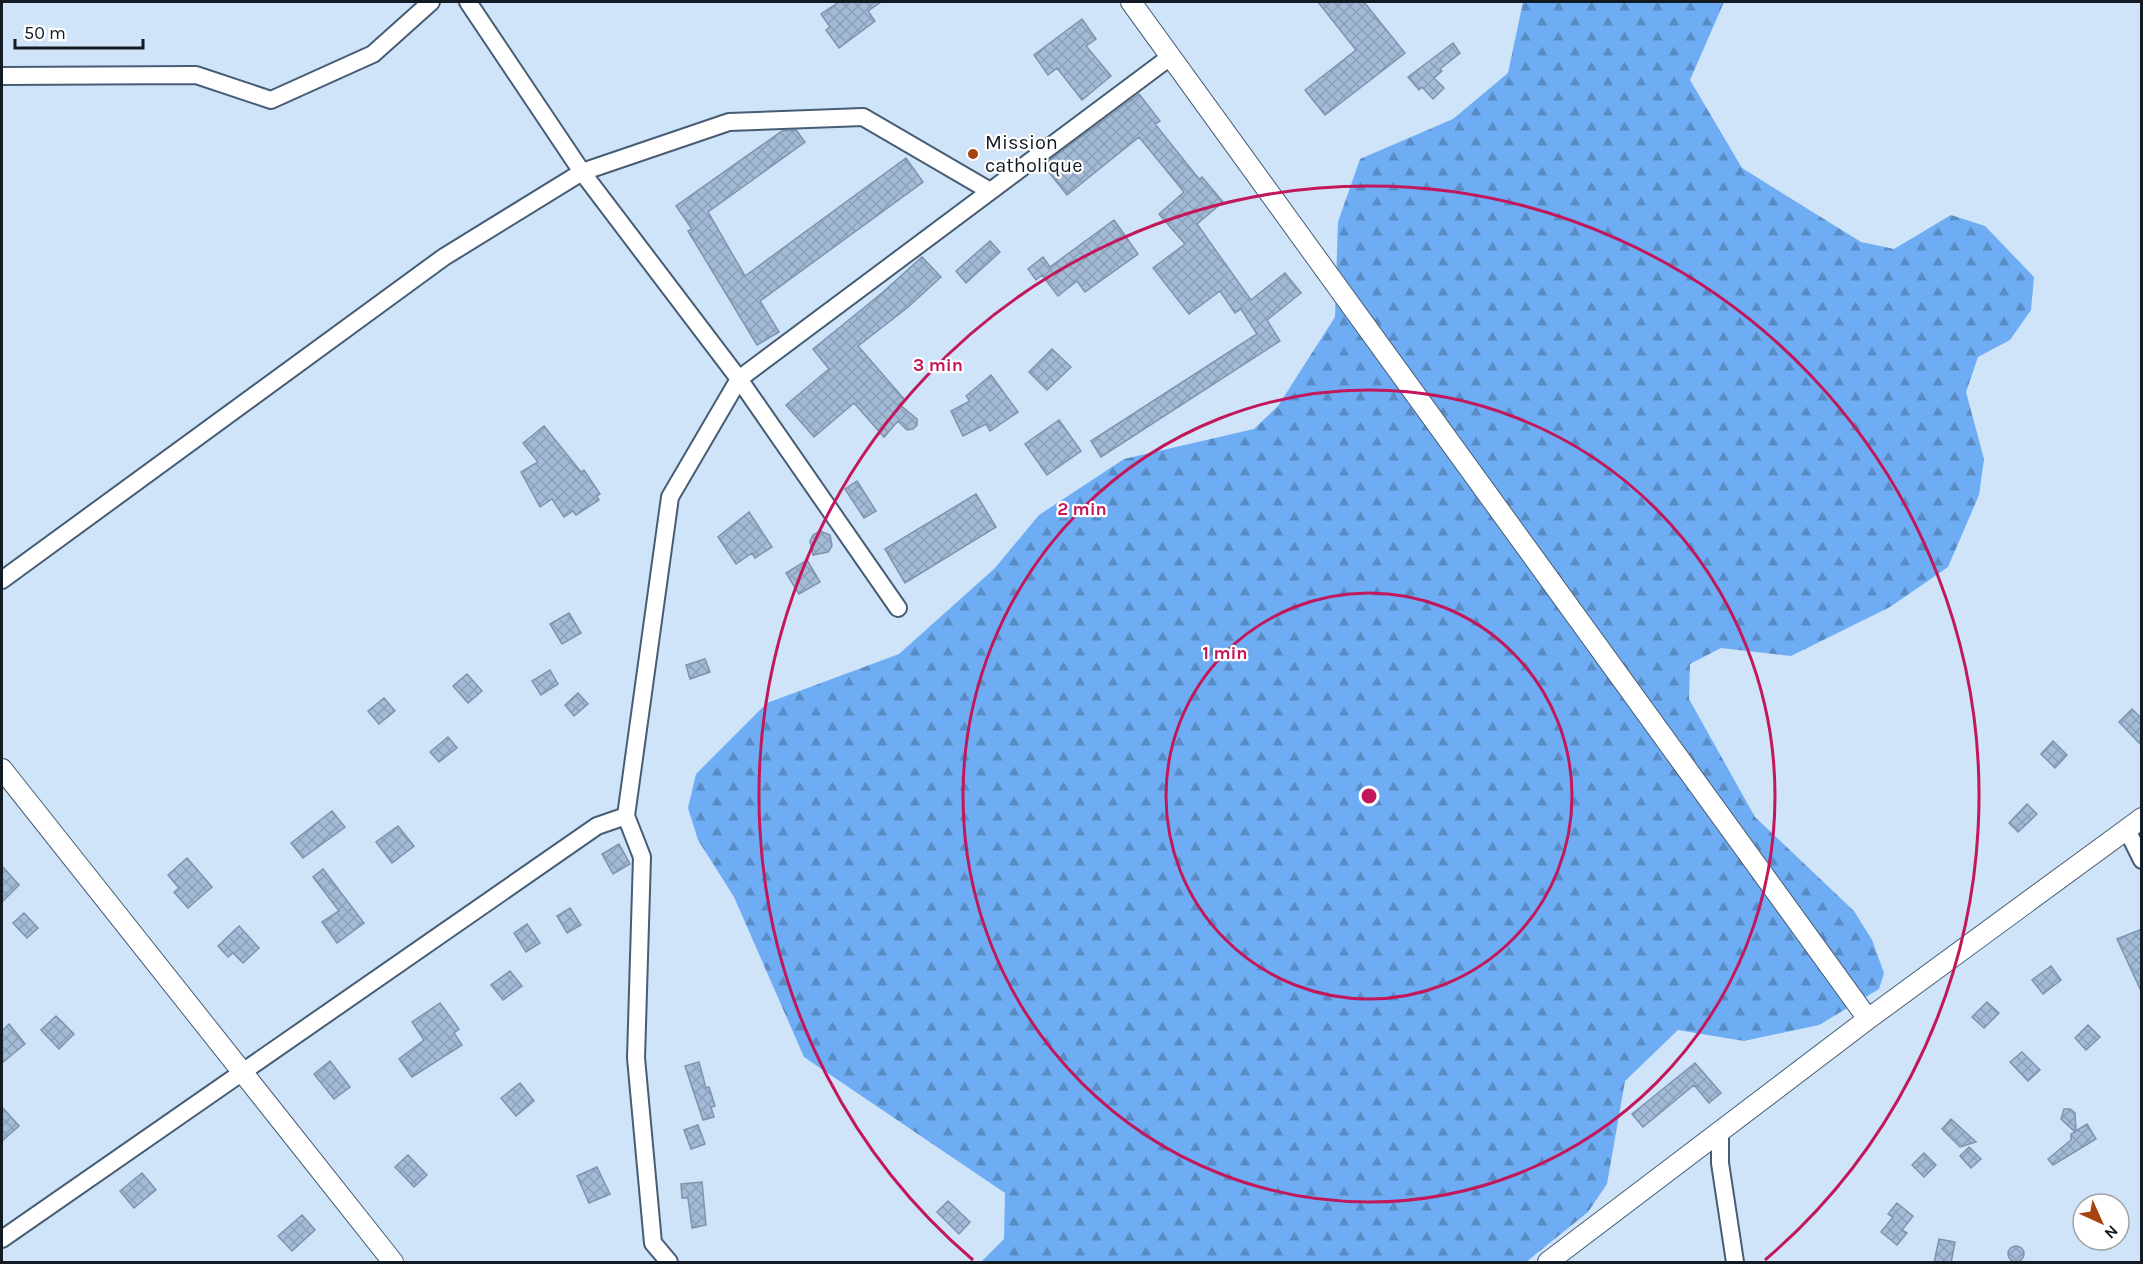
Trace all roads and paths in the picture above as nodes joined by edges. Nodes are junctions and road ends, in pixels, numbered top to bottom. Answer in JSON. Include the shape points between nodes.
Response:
{"nodes":[{"id":1,"x":431,"y":2,"type":"edge"},
{"id":2,"x":468,"y":2,"type":"edge"},
{"id":3,"x":1131,"y":2,"type":"edge"},
{"id":4,"x":1170,"y":57,"type":"junction"},
{"id":5,"x":2,"y":76,"type":"edge"},
{"id":6,"x":582,"y":172,"type":"junction"},
{"id":7,"x":990,"y":191,"type":"junction"},
{"id":8,"x":739,"y":379,"type":"junction"},
{"id":9,"x":2,"y":580,"type":"edge"},
{"id":10,"x":898,"y":608,"type":"dead end"},
{"id":11,"x":2,"y":769,"type":"edge"},
{"id":12,"x":626,"y":816,"type":"junction"},
{"id":13,"x":2134,"y":824,"type":"edge"},
{"id":14,"x":2142,"y":860,"type":"edge"},
{"id":15,"x":1868,"y":1019,"type":"junction"},
{"id":16,"x":244,"y":1072,"type":"junction"},
{"id":17,"x":1720,"y":1133,"type":"junction"},
{"id":18,"x":2,"y":1239,"type":"edge"},
{"id":19,"x":393,"y":1263,"type":"edge"},
{"id":20,"x":669,"y":1263,"type":"edge"},
{"id":21,"x":1548,"y":1263,"type":"edge"},
{"id":22,"x":1735,"y":1263,"type":"edge"}],
"edges":[{"from":1,"to":5,"type":"street","via":[[373,54],[271,100],[196,75]]},
{"from":2,"to":6,"type":"street"},
{"from":3,"to":4,"type":"street"},
{"from":4,"to":7,"type":"street"},
{"from":4,"to":15,"type":"street"},
{"from":6,"to":7,"type":"street","via":[[729,122],[863,117]]},
{"from":6,"to":8,"type":"street"},
{"from":6,"to":9,"type":"street","via":[[444,257]]},
{"from":7,"to":8,"type":"street"},
{"from":8,"to":10,"type":"street"},
{"from":8,"to":12,"type":"street","via":[[670,497]]},
{"from":11,"to":16,"type":"street"},
{"from":12,"to":16,"type":"street","via":[[597,826]]},
{"from":12,"to":20,"type":"street","via":[[642,857],[636,1058],[653,1243]]},
{"from":13,"to":14,"type":"street"},
{"from":13,"to":15,"type":"street"},
{"from":15,"to":17,"type":"street"},
{"from":16,"to":18,"type":"street"},
{"from":16,"to":19,"type":"street"},
{"from":17,"to":21,"type":"street"},
{"from":17,"to":22,"type":"street","via":[[1720,1163]]}]}
